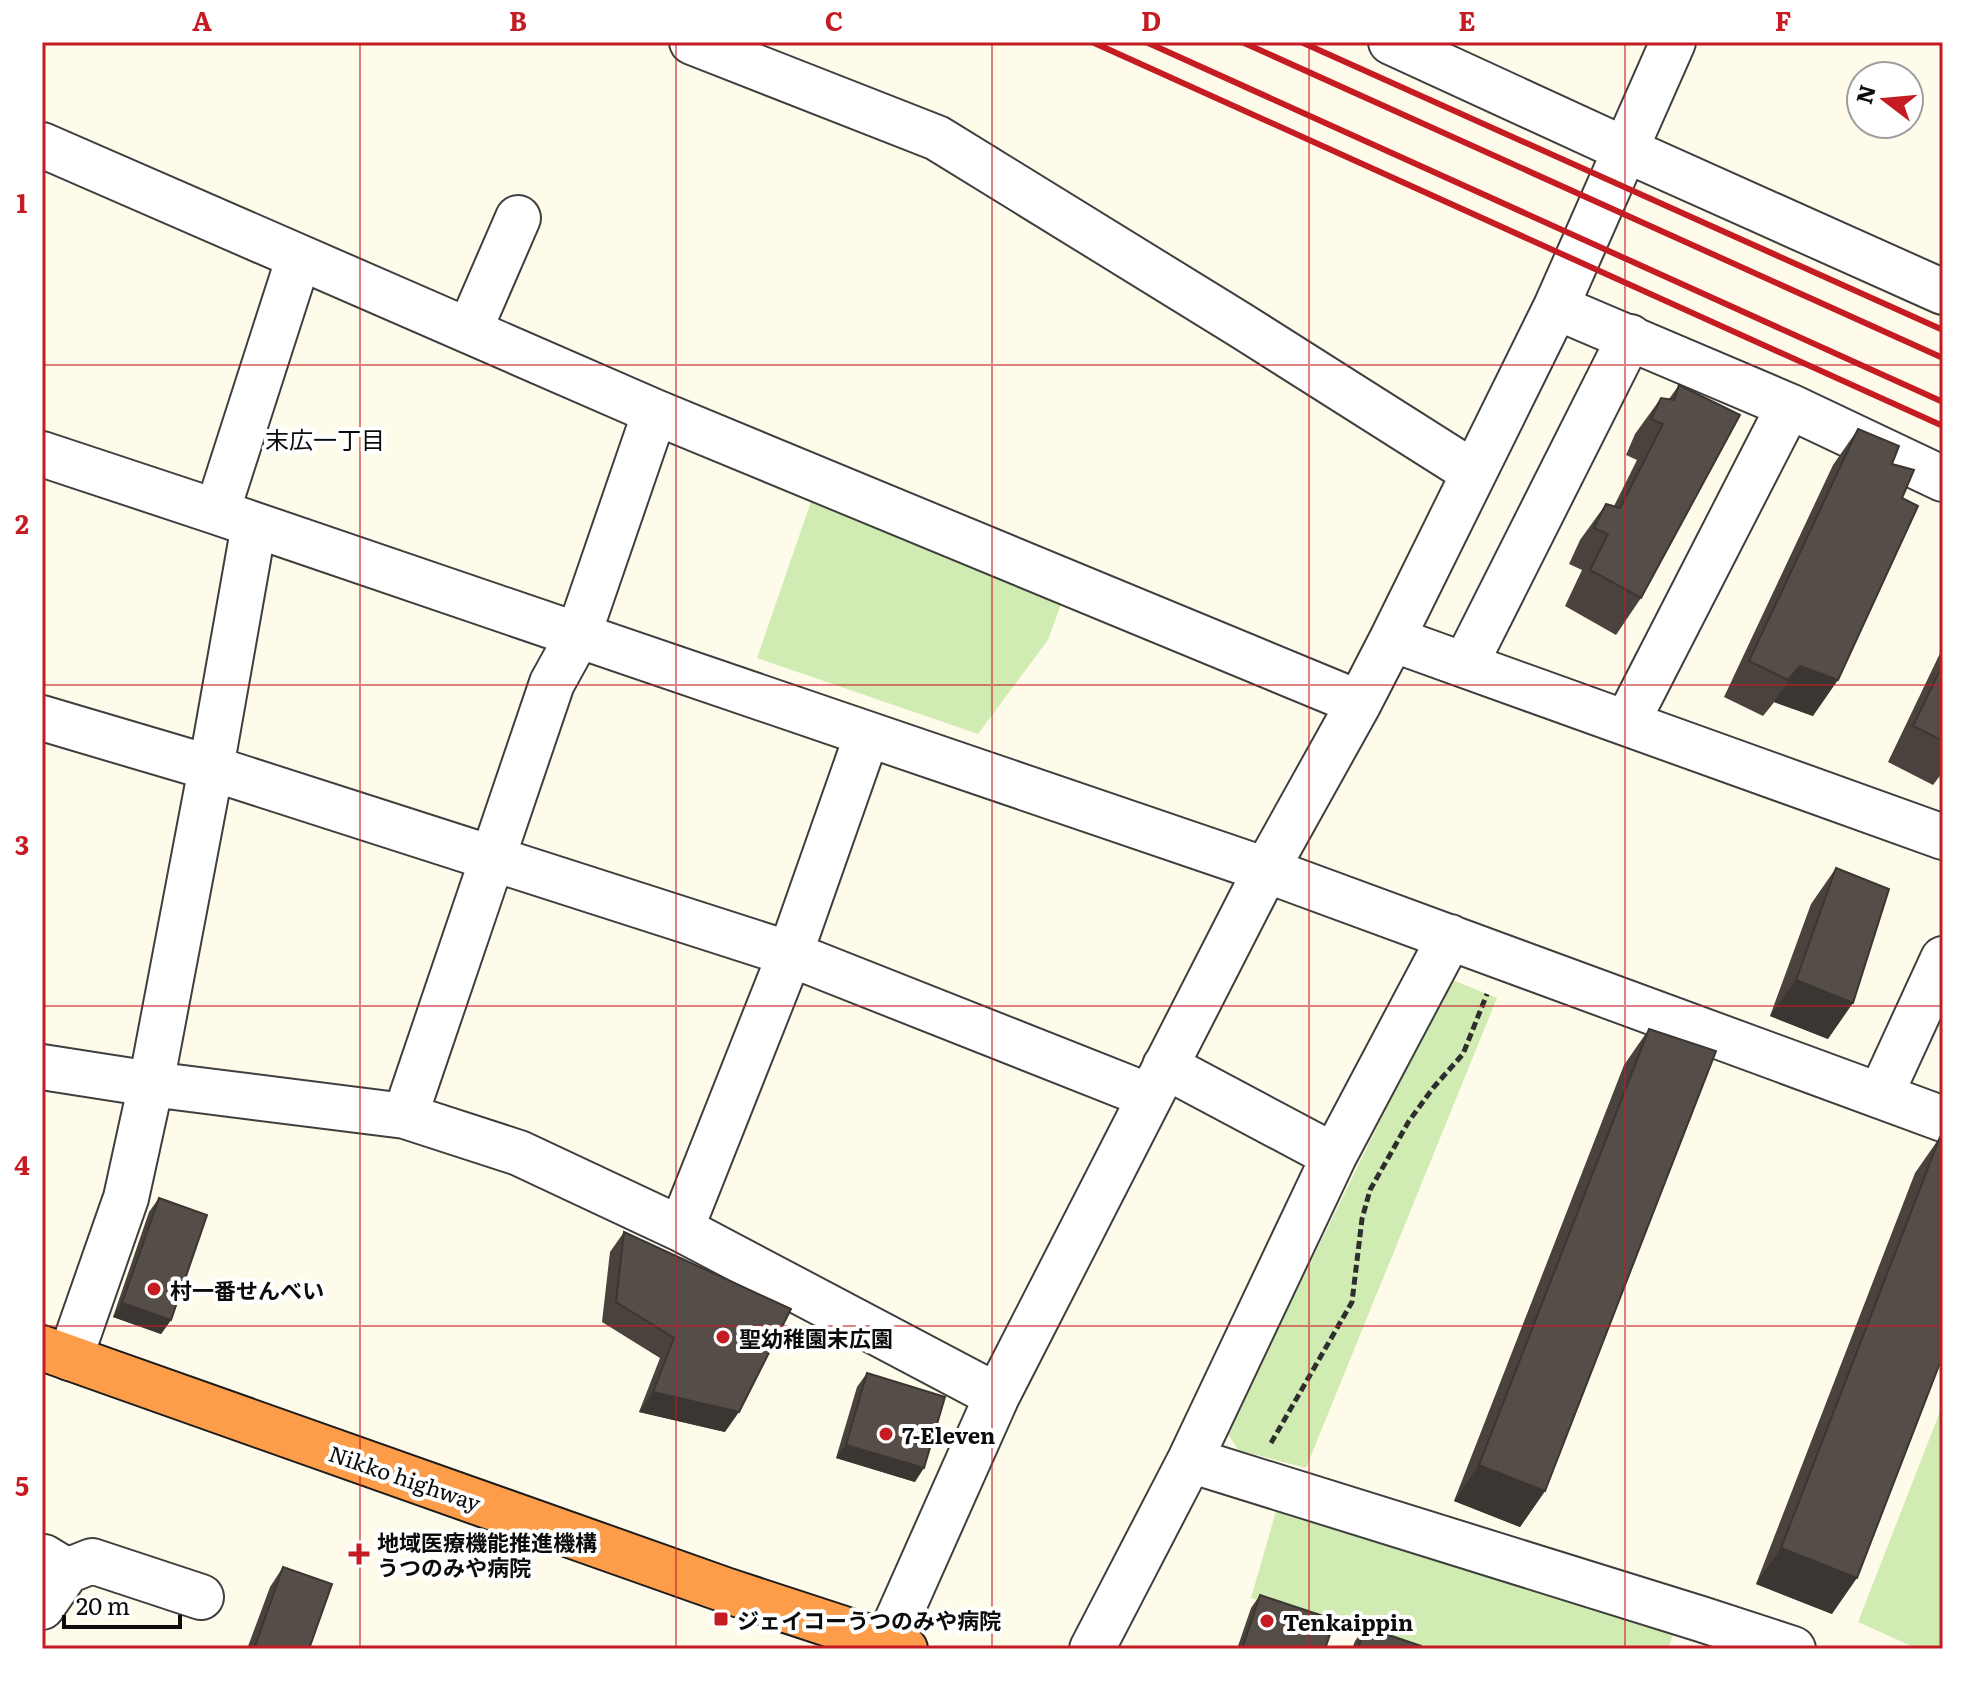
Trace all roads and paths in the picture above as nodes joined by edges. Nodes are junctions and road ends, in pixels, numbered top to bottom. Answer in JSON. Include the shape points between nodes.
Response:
{"nodes":[{"id":1,"x":692,"y":42,"type":"edge"},
{"id":2,"x":1391,"y":42,"type":"edge"},
{"id":3,"x":1673,"y":42,"type":"edge"},
{"id":4,"x":42,"y":145,"type":"edge"},
{"id":5,"x":1626,"y":150,"type":"junction"},
{"id":6,"x":518,"y":218,"type":"dead end"},
{"id":7,"x":299,"y":257,"type":"junction"},
{"id":8,"x":1943,"y":292,"type":"edge"},
{"id":9,"x":1556,"y":307,"type":"junction"},
{"id":10,"x":469,"y":331,"type":"junction"},
{"id":11,"x":1630,"y":337,"type":"junction"},
{"id":12,"x":1789,"y":406,"type":"junction"},
{"id":13,"x":655,"y":412,"type":"junction"},
{"id":14,"x":42,"y":454,"type":"edge"},
{"id":15,"x":1474,"y":473,"type":"junction"},
{"id":16,"x":1943,"y":479,"type":"edge"},
{"id":17,"x":236,"y":518,"type":"junction"},
{"id":18,"x":578,"y":636,"type":"junction"},
{"id":19,"x":1392,"y":639,"type":"junction"},
{"id":20,"x":1465,"y":665,"type":"junction"},
{"id":21,"x":1359,"y":703,"type":"junction"},
{"id":22,"x":42,"y":718,"type":"edge"},
{"id":23,"x":1627,"y":722,"type":"junction"},
{"id":24,"x":867,"y":735,"type":"junction"},
{"id":25,"x":211,"y":768,"type":"junction"},
{"id":26,"x":1943,"y":837,"type":"edge"},
{"id":27,"x":490,"y":859,"type":"junction"},
{"id":28,"x":1266,"y":870,"type":"junction"},
{"id":29,"x":1450,"y":937,"type":"junction"},
{"id":30,"x":790,"y":954,"type":"junction"},
{"id":31,"x":1502,"y":956,"type":"junction"},
{"id":32,"x":1943,"y":959,"type":"edge"},
{"id":33,"x":42,"y":1067,"type":"edge"},
{"id":34,"x":1157,"y":1081,"type":"junction"},
{"id":35,"x":151,"y":1084,"type":"junction"},
{"id":36,"x":1880,"y":1096,"type":"junction"},
{"id":37,"x":405,"y":1116,"type":"junction"},
{"id":38,"x":1943,"y":1119,"type":"edge"},
{"id":39,"x":1334,"y":1156,"type":"junction"},
{"id":40,"x":681,"y":1229,"type":"junction"},
{"id":41,"x":56,"y":1353,"type":"edge"},
{"id":42,"x":997,"y":1396,"type":"junction"},
{"id":43,"x":1190,"y":1460,"type":"junction"},
{"id":44,"x":1251,"y":1479,"type":"junction"},
{"id":45,"x":54,"y":1564,"type":"edge"},
{"id":46,"x":201,"y":1597,"type":"dead end"},
{"id":47,"x":42,"y":1607,"type":"edge"},
{"id":48,"x":1697,"y":1634,"type":"edge"},
{"id":49,"x":896,"y":1646,"type":"edge"},
{"id":50,"x":1092,"y":1649,"type":"edge"},
{"id":51,"x":1793,"y":1649,"type":"edge"}],
"edges":[{"from":1,"to":15,"type":"street","via":[[937,138]]},
{"from":2,"to":5,"type":"street"},
{"from":3,"to":5,"type":"street"},
{"from":4,"to":7,"type":"street"},
{"from":5,"to":8,"type":"street"},
{"from":5,"to":9,"type":"street"},
{"from":6,"to":10,"type":"street"},
{"from":7,"to":10,"type":"street"},
{"from":7,"to":17,"type":"street"},
{"from":9,"to":11,"type":"street"},
{"from":9,"to":15,"type":"street"},
{"from":10,"to":13,"type":"street"},
{"from":11,"to":12,"type":"street"},
{"from":11,"to":20,"type":"street"},
{"from":12,"to":16,"type":"street"},
{"from":12,"to":23,"type":"street"},
{"from":13,"to":18,"type":"street"},
{"from":13,"to":21,"type":"street"},
{"from":14,"to":17,"type":"street"},
{"from":15,"to":19,"type":"street"},
{"from":17,"to":18,"type":"street"},
{"from":17,"to":25,"type":"street"},
{"from":18,"to":24,"type":"street"},
{"from":18,"to":27,"type":"street","via":[[552,683]]},
{"from":19,"to":20,"type":"street"},
{"from":19,"to":21,"type":"street"},
{"from":20,"to":23,"type":"street"},
{"from":21,"to":28,"type":"street"},
{"from":22,"to":25,"type":"street"},
{"from":23,"to":26,"type":"street"},
{"from":24,"to":28,"type":"street"},
{"from":24,"to":30,"type":"street"},
{"from":25,"to":27,"type":"street"},
{"from":25,"to":35,"type":"street"},
{"from":27,"to":30,"type":"street"},
{"from":27,"to":37,"type":"street"},
{"from":28,"to":29,"type":"street"},
{"from":28,"to":34,"type":"street"},
{"from":29,"to":31,"type":"street"},
{"from":29,"to":39,"type":"street"},
{"from":30,"to":34,"type":"street"},
{"from":30,"to":40,"type":"street"},
{"from":31,"to":36,"type":"street"},
{"from":31,"to":44,"type":"path","via":[[1463,1054],[1409,1121],[1370,1190],[1352,1302]]},
{"from":32,"to":36,"type":"street"},
{"from":33,"to":35,"type":"street"},
{"from":34,"to":39,"type":"street"},
{"from":34,"to":42,"type":"street"},
{"from":35,"to":37,"type":"street"},
{"from":35,"to":41,"type":"street","via":[[126,1198]]},
{"from":36,"to":38,"type":"street"},
{"from":37,"to":40,"type":"street","via":[[519,1153]]},
{"from":39,"to":43,"type":"street"},
{"from":40,"to":42,"type":"street"},
{"from":41,"to":49,"type":"highway","name":"Nikko highway"},
{"from":42,"to":49,"type":"street"},
{"from":43,"to":44,"type":"street"},
{"from":43,"to":50,"type":"street"},
{"from":44,"to":48,"type":"street"},
{"from":45,"to":46,"type":"street","via":[[92,1561]]},
{"from":45,"to":47,"type":"street"},
{"from":48,"to":51,"type":"street"}]}
